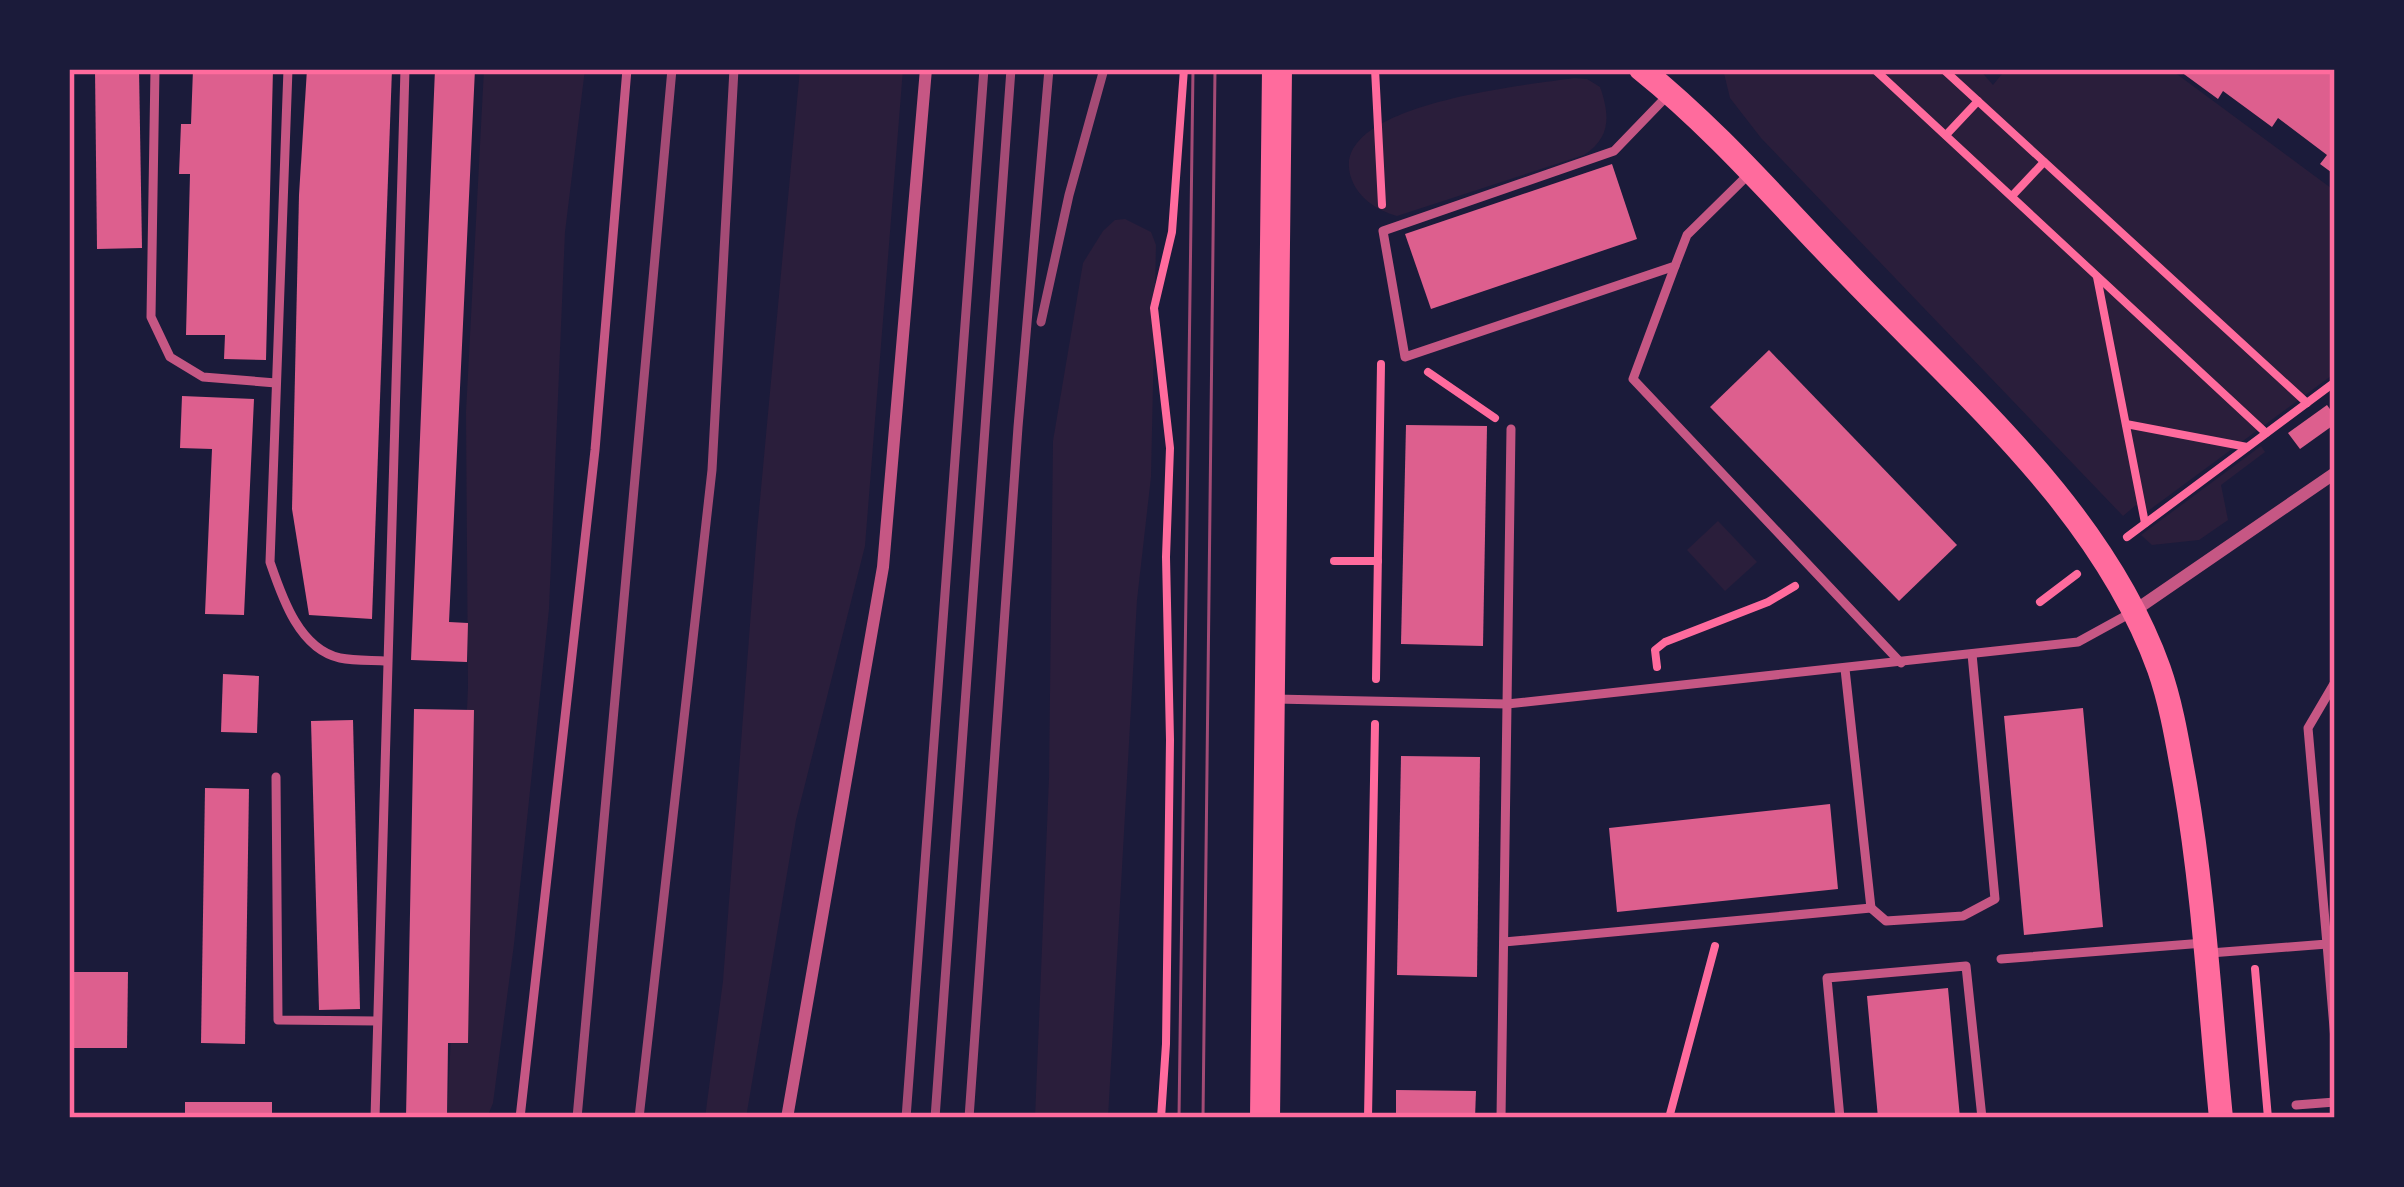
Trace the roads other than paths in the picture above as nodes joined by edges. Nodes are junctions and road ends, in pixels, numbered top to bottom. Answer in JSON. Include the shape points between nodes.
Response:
{"nodes":[{"id":1,"x":155,"y":69,"type":"edge"},
{"id":2,"x":288,"y":69,"type":"edge"},
{"id":3,"x":406,"y":69,"type":"edge"},
{"id":4,"x":627,"y":69,"type":"edge"},
{"id":5,"x":926,"y":69,"type":"edge"},
{"id":6,"x":1277,"y":69,"type":"edge"},
{"id":7,"x":1641,"y":69,"type":"edge"},
{"id":8,"x":1671,"y":93,"type":"junction"},
{"id":9,"x":1750,"y":172,"type":"junction"},
{"id":10,"x":1675,"y":266,"type":"junction"},
{"id":11,"x":276,"y":383,"type":"junction"},
{"id":12,"x":1511,"y":429,"type":"road end"},
{"id":13,"x":2335,"y":473,"type":"edge"},
{"id":14,"x":2133,"y":612,"type":"junction"},
{"id":15,"x":1972,"y":654,"type":"junction"},
{"id":16,"x":387,"y":661,"type":"junction"},
{"id":17,"x":1901,"y":663,"type":"junction"},
{"id":18,"x":1845,"y":668,"type":"junction"},
{"id":19,"x":2335,"y":682,"type":"edge"},
{"id":20,"x":1269,"y":699,"type":"junction"},
{"id":21,"x":1507,"y":704,"type":"junction"},
{"id":22,"x":276,"y":776,"type":"dead end"},
{"id":23,"x":1870,"y":908,"type":"junction"},
{"id":24,"x":1504,"y":942,"type":"junction"},
{"id":25,"x":2326,"y":944,"type":"junction"},
{"id":26,"x":2205,"y":948,"type":"junction"},
{"id":27,"x":2001,"y":959,"type":"dead end"},
{"id":28,"x":377,"y":1021,"type":"junction"},
{"id":29,"x":2335,"y":1040,"type":"edge"},
{"id":30,"x":2335,"y":1102,"type":"edge"},
{"id":31,"x":2296,"y":1105,"type":"dead end"},
{"id":32,"x":374,"y":1118,"type":"edge"},
{"id":33,"x":520,"y":1118,"type":"edge"},
{"id":34,"x":787,"y":1118,"type":"edge"},
{"id":35,"x":1265,"y":1118,"type":"edge"},
{"id":36,"x":1501,"y":1118,"type":"edge"},
{"id":37,"x":1840,"y":1118,"type":"edge"},
{"id":38,"x":1982,"y":1118,"type":"edge"},
{"id":39,"x":2221,"y":1118,"type":"edge"}],
"edges":[{"from":1,"to":11,"type":"lane","via":[[151,317],[170,357],[203,377]]},
{"from":2,"to":11,"type":"lane"},
{"from":3,"to":16,"type":"lane"},
{"from":4,"to":33,"type":"lane","via":[[593,473]]},
{"from":5,"to":34,"type":"street","via":[[883,567]]},
{"from":6,"to":20,"type":"main road"},
{"from":7,"to":8,"type":"main road"},
{"from":8,"to":9,"type":"main road"},
{"from":8,"to":10,"type":"lane","via":[[1614,152],[1383,230],[1405,357]]},
{"from":9,"to":10,"type":"lane","via":[[1688,235]]},
{"from":9,"to":14,"type":"main road","via":[[2036,470]]},
{"from":10,"to":17,"type":"lane","via":[[1633,379]]},
{"from":11,"to":16,"type":"lane","via":[[269,562],[309,641],[336,658]]},
{"from":12,"to":21,"type":"lane"},
{"from":13,"to":14,"type":"street"},
{"from":14,"to":15,"type":"lane","via":[[2078,642]]},
{"from":14,"to":26,"type":"main road","via":[[2176,732]]},
{"from":15,"to":17,"type":"lane"},
{"from":15,"to":23,"type":"lane","via":[[1995,899],[1963,916],[1886,921]]},
{"from":16,"to":28,"type":"lane"},
{"from":17,"to":18,"type":"lane"},
{"from":18,"to":21,"type":"lane"},
{"from":18,"to":23,"type":"lane"},
{"from":19,"to":25,"type":"lane","via":[[2308,728]]},
{"from":20,"to":21,"type":"lane"},
{"from":20,"to":35,"type":"main road"},
{"from":21,"to":24,"type":"lane"},
{"from":22,"to":28,"type":"lane","via":[[278,1020]]},
{"from":23,"to":24,"type":"lane"},
{"from":24,"to":36,"type":"lane"},
{"from":25,"to":26,"type":"lane"},
{"from":25,"to":29,"type":"lane"},
{"from":26,"to":27,"type":"lane"},
{"from":26,"to":39,"type":"main road"},
{"from":28,"to":32,"type":"lane"},
{"from":30,"to":31,"type":"lane"},
{"from":37,"to":38,"type":"lane","via":[[1827,978],[1966,967]]}]}
